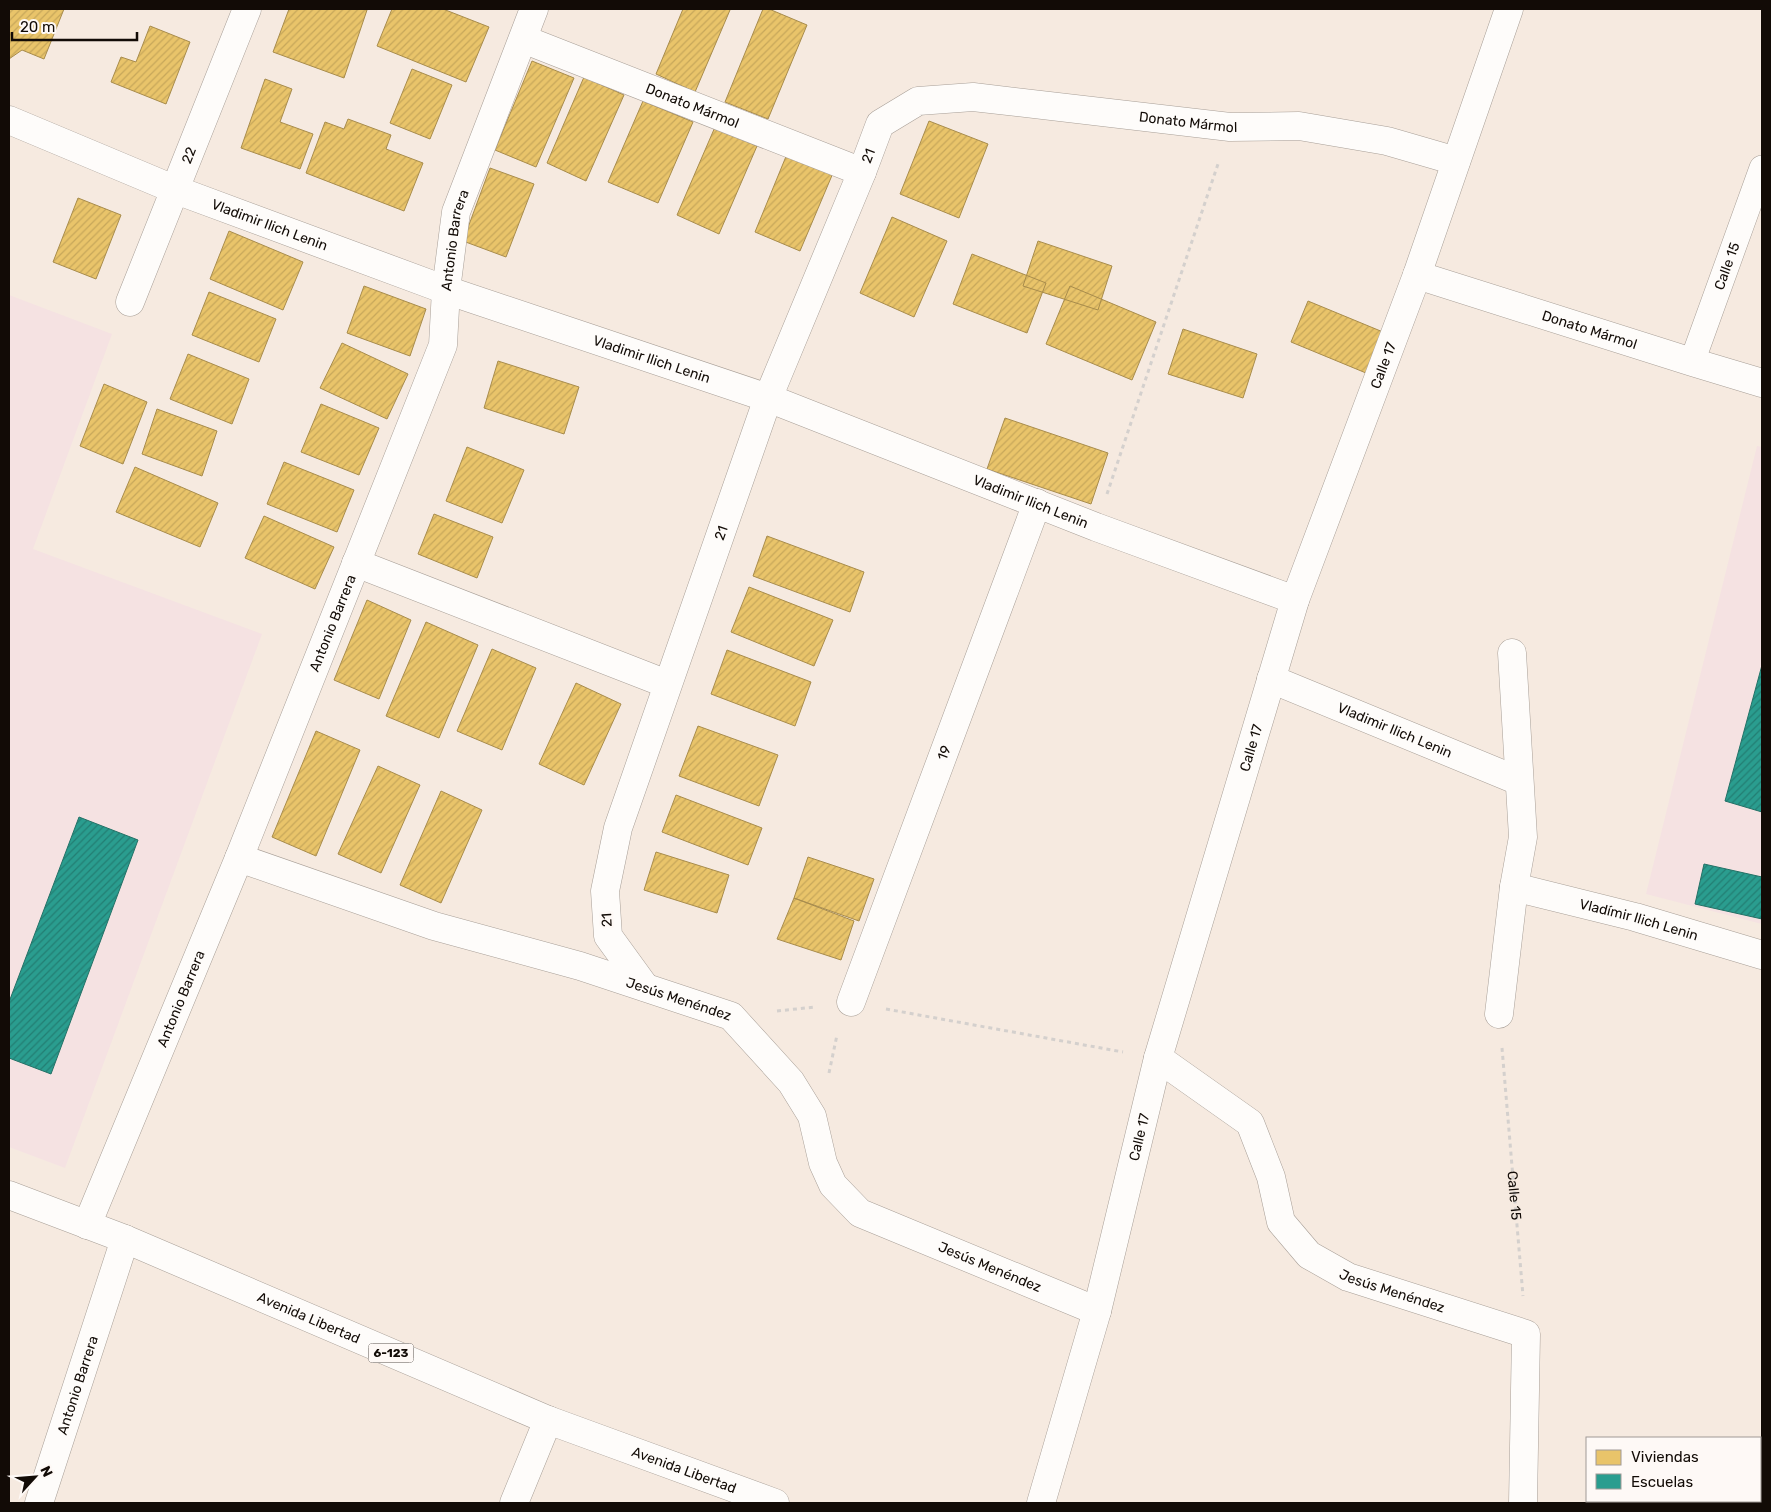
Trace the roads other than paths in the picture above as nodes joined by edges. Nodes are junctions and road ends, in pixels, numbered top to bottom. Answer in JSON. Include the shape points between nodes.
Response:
{"nodes":[{"id":1,"x":247,"y":9,"type":"edge"},
{"id":2,"x":534,"y":9,"type":"edge"},
{"id":3,"x":1509,"y":9,"type":"edge"},
{"id":4,"x":523,"y":40,"type":"junction"},
{"id":5,"x":918,"y":101,"type":"joint"},
{"id":6,"x":9,"y":120,"type":"edge"},
{"id":7,"x":1456,"y":161,"type":"junction"},
{"id":8,"x":1762,"y":168,"type":"edge"},
{"id":9,"x":862,"y":172,"type":"junction"},
{"id":10,"x":176,"y":190,"type":"junction"},
{"id":11,"x":1417,"y":275,"type":"junction"},
{"id":12,"x":446,"y":290,"type":"junction"},
{"id":13,"x":130,"y":302,"type":"dead end"},
{"id":14,"x":1692,"y":362,"type":"junction"},
{"id":15,"x":1762,"y":383,"type":"edge"},
{"id":16,"x":768,"y":398,"type":"junction"},
{"id":17,"x":1037,"y":503,"type":"junction"},
{"id":18,"x":356,"y":563,"type":"junction"},
{"id":19,"x":1295,"y":600,"type":"junction"},
{"id":20,"x":1512,"y":653,"type":"dead end"},
{"id":21,"x":1271,"y":679,"type":"junction"},
{"id":22,"x":668,"y":684,"type":"junction"},
{"id":23,"x":1519,"y":781,"type":"junction"},
{"id":24,"x":239,"y":858,"type":"junction"},
{"id":25,"x":1514,"y":887,"type":"junction"},
{"id":26,"x":1762,"y":955,"type":"edge"},
{"id":27,"x":645,"y":987,"type":"junction"},
{"id":28,"x":851,"y":1002,"type":"road end"},
{"id":29,"x":1499,"y":1014,"type":"road end"},
{"id":30,"x":1158,"y":1058,"type":"junction"},
{"id":31,"x":9,"y":1195,"type":"edge"},
{"id":32,"x":87,"y":1225,"type":"junction"},
{"id":33,"x":125,"y":1239,"type":"junction"},
{"id":34,"x":1097,"y":1311,"type":"junction"},
{"id":35,"x":548,"y":1420,"type":"junction"},
{"id":36,"x":39,"y":1503,"type":"edge"},
{"id":37,"x":514,"y":1503,"type":"edge"},
{"id":38,"x":776,"y":1503,"type":"edge"},
{"id":39,"x":1041,"y":1503,"type":"edge"},
{"id":40,"x":1523,"y":1503,"type":"edge"}],
"edges":[{"from":1,"to":10,"type":"street","name":"22"},
{"from":2,"to":4,"type":"street","name":"Antonio Barrera"},
{"from":3,"to":7,"type":"street","name":"Calle 17"},
{"from":4,"to":9,"type":"street","name":"Donato Mármol"},
{"from":4,"to":12,"type":"street","name":"Antonio Barrera","via":[[456,212]]},
{"from":5,"to":7,"type":"street","name":"Donato Mármol","via":[[973,97],[1230,127],[1299,126],[1387,141]]},
{"from":5,"to":9,"type":"street","name":"21","via":[[880,124]]},
{"from":6,"to":10,"type":"street","name":"Vladimir Ilich Lenin"},
{"from":7,"to":11,"type":"street","name":"Calle 17"},
{"from":8,"to":14,"type":"lane","name":"Calle 15"},
{"from":9,"to":16,"type":"street","name":"21"},
{"from":10,"to":12,"type":"street","name":"Vladimir Ilich Lenin"},
{"from":10,"to":13,"type":"street","name":"22"},
{"from":11,"to":14,"type":"street","name":"Donato Mármol"},
{"from":11,"to":19,"type":"street","name":"Calle 17"},
{"from":12,"to":16,"type":"street","name":"Vladimir Ilich Lenin"},
{"from":12,"to":18,"type":"street","name":"Antonio Barrera","via":[[443,345]]},
{"from":14,"to":15,"type":"street","name":"Donato Mármol"},
{"from":16,"to":17,"type":"street","name":"Vladimir Ilich Lenin"},
{"from":16,"to":22,"type":"street","name":"21"},
{"from":17,"to":19,"type":"street","name":"Vladimir Ilich Lenin"},
{"from":17,"to":28,"type":"street","name":"19"},
{"from":18,"to":22,"type":"street"},
{"from":18,"to":24,"type":"street","name":"Antonio Barrera"},
{"from":19,"to":21,"type":"street","name":"Calle 17"},
{"from":20,"to":23,"type":"street"},
{"from":21,"to":23,"type":"street","name":"Vladimir Ilich Lenin"},
{"from":21,"to":30,"type":"street","name":"Calle 17"},
{"from":22,"to":27,"type":"street","name":"21","via":[[618,828],[605,891],[608,936]]},
{"from":23,"to":25,"type":"street","via":[[1523,837]]},
{"from":24,"to":27,"type":"street","name":"Jesús Menéndez","via":[[434,926]]},
{"from":24,"to":32,"type":"street","name":"Antonio Barrera"},
{"from":25,"to":26,"type":"street","name":"Vladímir Ilich Lenin"},
{"from":25,"to":29,"type":"street"},
{"from":27,"to":34,"type":"street","name":"Jesús Menéndez","via":[[731,1016],[791,1082],[812,1116],[823,1164],[833,1185],[860,1213]]},
{"from":30,"to":34,"type":"street","name":"Calle 17"},
{"from":30,"to":40,"type":"street","name":"Jesús Menéndez","via":[[1250,1122],[1270,1177],[1281,1222],[1309,1255],[1348,1277],[1526,1334]]},
{"from":31,"to":32,"type":"street","name":"Avenida Libertad","number":"6-123"},
{"from":32,"to":33,"type":"street","name":"Avenida Libertad","number":"6-123"},
{"from":33,"to":35,"type":"street","name":"Avenida Libertad","number":"6-123"},
{"from":33,"to":36,"type":"street","name":"Antonio Barrera"},
{"from":34,"to":39,"type":"street","name":"Calle 17"},
{"from":35,"to":37,"type":"street"},
{"from":35,"to":38,"type":"street","name":"Avenida Libertad","number":"6-123"}]}
